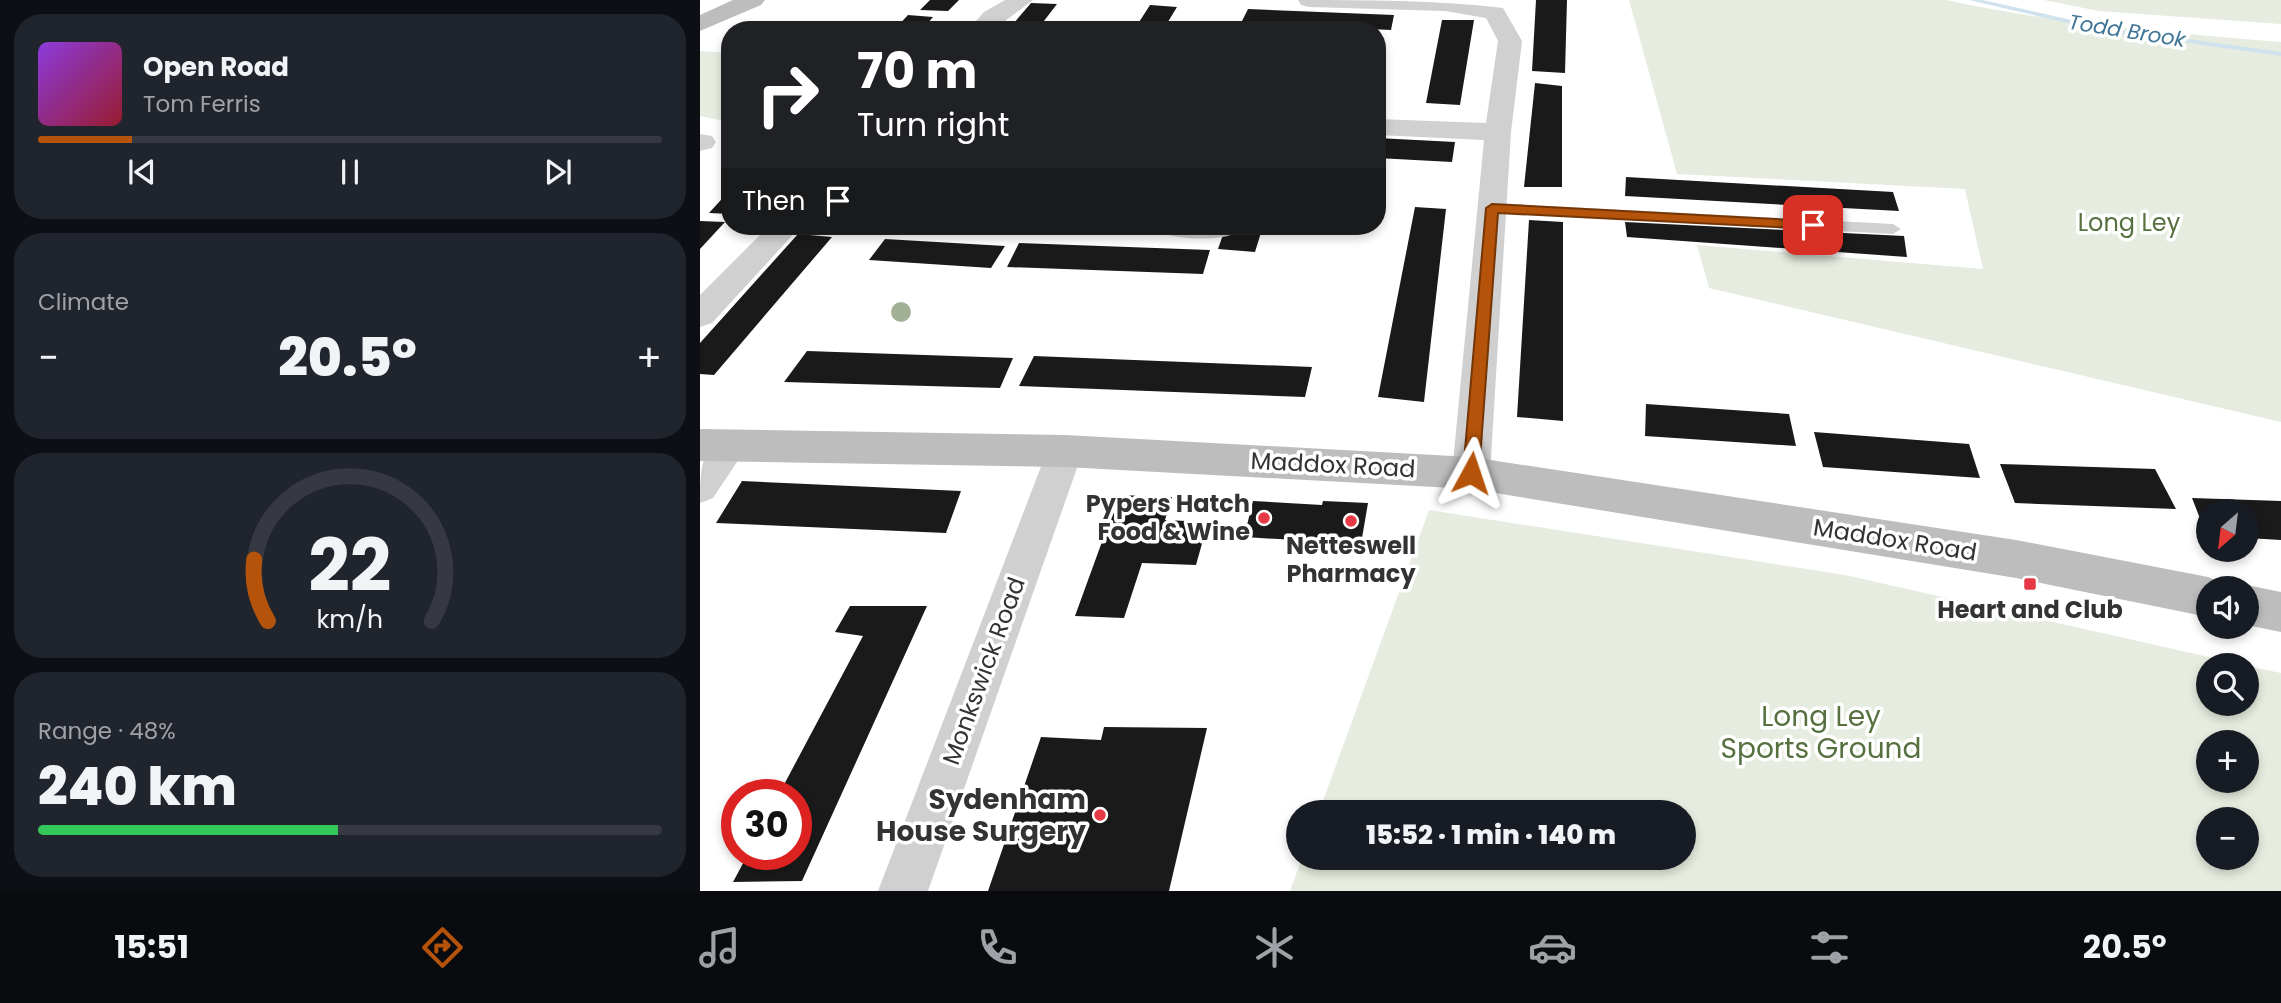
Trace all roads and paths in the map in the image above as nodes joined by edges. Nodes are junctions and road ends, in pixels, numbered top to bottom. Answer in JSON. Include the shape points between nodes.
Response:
{"nodes":[{"id":1,"x":752,"y":0,"type":"edge"},
{"id":2,"x":1022,"y":0,"type":"edge"},
{"id":3,"x":1308,"y":0,"type":"edge"},
{"id":4,"x":989,"y":21,"type":"edge"},
{"id":5,"x":700,"y":24,"type":"edge"},
{"id":6,"x":1386,"y":127,"type":"edge"},
{"id":7,"x":1498,"y":132,"type":"junction"},
{"id":8,"x":1492,"y":208,"type":"junction"},
{"id":9,"x":1893,"y":229,"type":"dead end"},
{"id":10,"x":777,"y":235,"type":"edge"},
{"id":11,"x":700,"y":315,"type":"edge"},
{"id":12,"x":714,"y":446,"type":"edge"},
{"id":13,"x":1065,"y":451,"type":"junction"},
{"id":14,"x":1471,"y":473,"type":"junction"},
{"id":15,"x":700,"y":487,"type":"edge"},
{"id":16,"x":2196,"y":595,"type":"edge"},
{"id":17,"x":2259,"y":607,"type":"edge"},
{"id":18,"x":2281,"y":612,"type":"edge"},
{"id":19,"x":903,"y":891,"type":"edge"}],
"edges":[{"from":1,"to":5,"type":"street"},
{"from":2,"to":4,"type":"street"},
{"from":3,"to":7,"type":"street","via":[[1446,4],[1495,13],[1510,41]]},
{"from":6,"to":7,"type":"street"},
{"from":7,"to":8,"type":"street"},
{"from":8,"to":9,"type":"lane"},
{"from":8,"to":14,"type":"street"},
{"from":10,"to":11,"type":"street"},
{"from":12,"to":13,"type":"street","name":"Maddox Road"},
{"from":12,"to":15,"type":"street"},
{"from":13,"to":14,"type":"street","name":"Maddox Road"},
{"from":13,"to":19,"type":"street","name":"Monkswick Road"},
{"from":14,"to":16,"type":"street","name":"Maddox Road","via":[[2016,559]]},
{"from":17,"to":18,"type":"street"}]}
